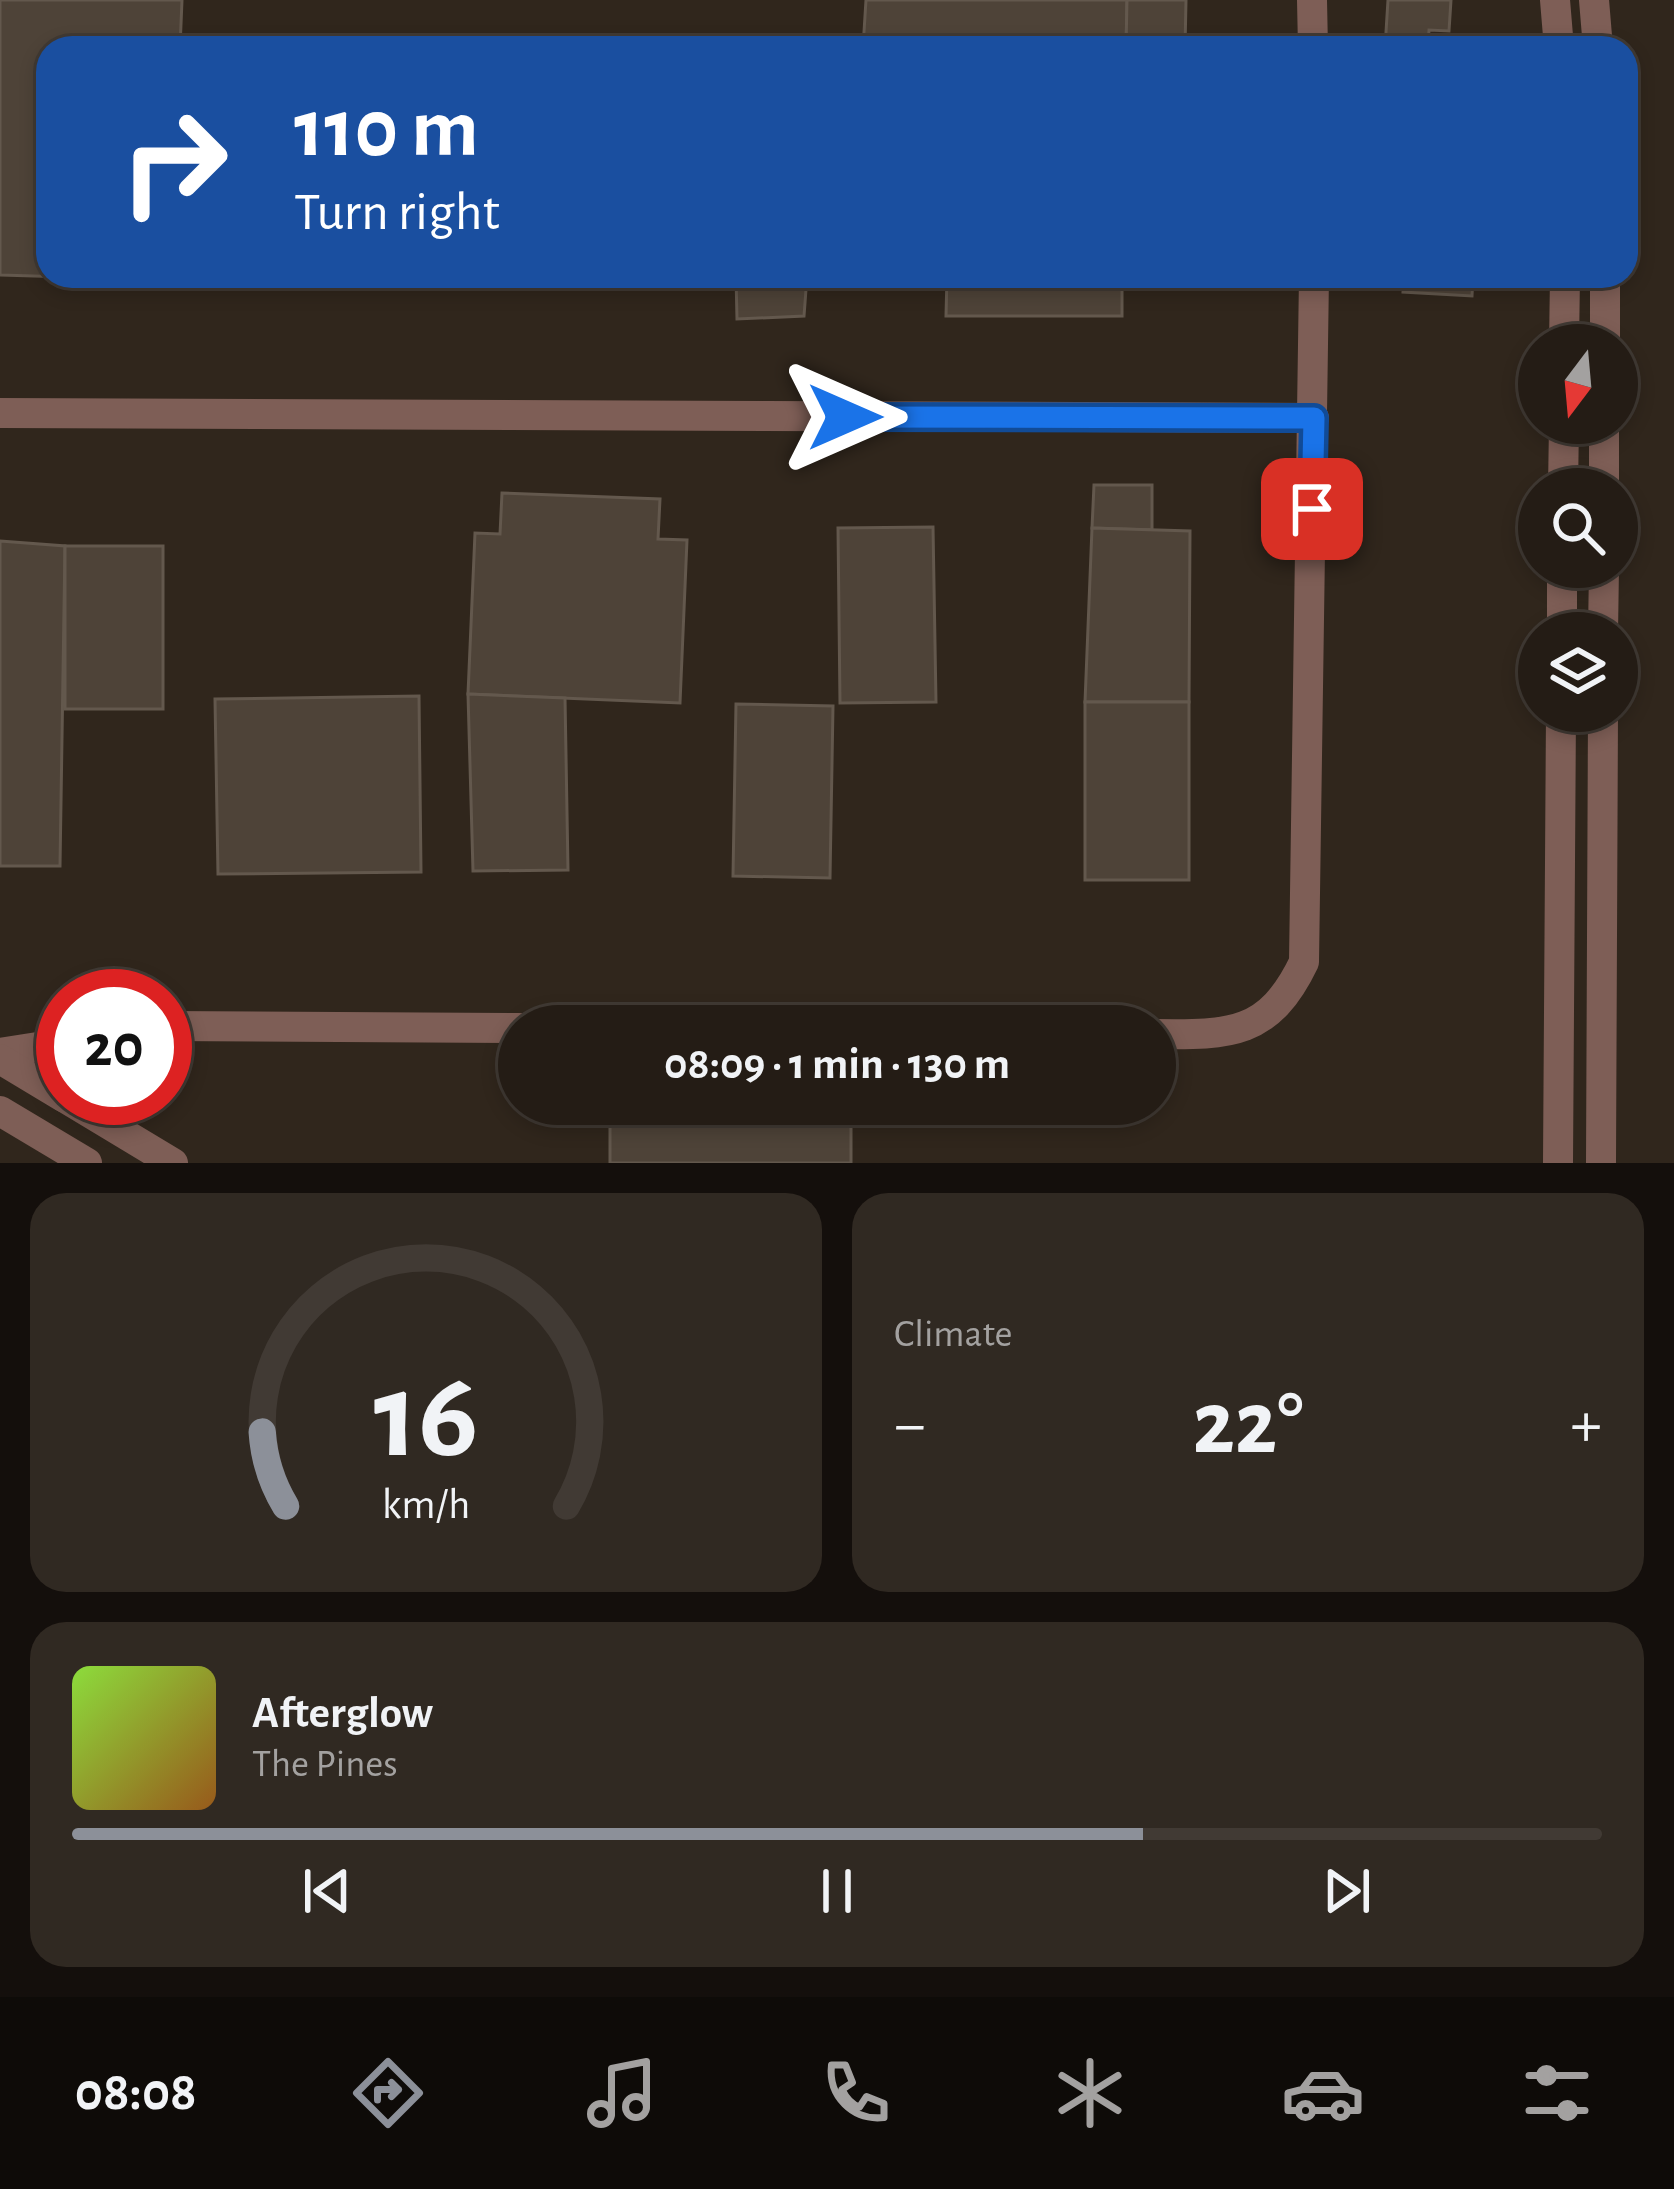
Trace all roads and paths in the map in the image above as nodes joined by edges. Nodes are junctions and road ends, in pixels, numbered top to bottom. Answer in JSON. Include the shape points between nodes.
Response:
{"nodes":[{"id":1,"x":1312,"y":0,"type":"edge"},
{"id":2,"x":1555,"y":0,"type":"edge"},
{"id":3,"x":1594,"y":0,"type":"edge"},
{"id":4,"x":1312,"y":36,"type":"edge"},
{"id":5,"x":1558,"y":36,"type":"edge"},
{"id":6,"x":1597,"y":36,"type":"edge"},
{"id":7,"x":1314,"y":288,"type":"edge"},
{"id":8,"x":1565,"y":288,"type":"edge"},
{"id":9,"x":1605,"y":288,"type":"edge"},
{"id":10,"x":1564,"y":324,"type":"edge"},
{"id":11,"x":1605,"y":324,"type":"edge"},
{"id":12,"x":0,"y":413,"type":"edge"},
{"id":13,"x":1314,"y":418,"type":"junction"},
{"id":14,"x":1561,"y":732,"type":"edge"},
{"id":15,"x":1603,"y":732,"type":"edge"},
{"id":16,"x":192,"y":1026,"type":"edge"},
{"id":17,"x":498,"y":1028,"type":"edge"},
{"id":18,"x":1176,"y":1033,"type":"edge"},
{"id":19,"x":36,"y":1049,"type":"edge"},
{"id":20,"x":0,"y":1056,"type":"edge"},
{"id":21,"x":36,"y":1080,"type":"edge"},
{"id":22,"x":0,"y":1111,"type":"edge"},
{"id":23,"x":109,"y":1125,"type":"edge"},
{"id":24,"x":87,"y":1163,"type":"edge"},
{"id":25,"x":172,"y":1163,"type":"edge"},
{"id":26,"x":1558,"y":1163,"type":"edge"},
{"id":27,"x":1601,"y":1163,"type":"edge"}],
"edges":[{"from":1,"to":4,"type":"street"},
{"from":2,"to":5,"type":"street"},
{"from":3,"to":6,"type":"street"},
{"from":7,"to":13,"type":"street"},
{"from":8,"to":10,"type":"street"},
{"from":9,"to":11,"type":"street"},
{"from":12,"to":13,"type":"street"},
{"from":13,"to":18,"type":"street","via":[[1304,962],[1285,1001],[1245,1030]]},
{"from":14,"to":26,"type":"street"},
{"from":15,"to":27,"type":"street"},
{"from":16,"to":17,"type":"street"},
{"from":19,"to":20,"type":"street"},
{"from":20,"to":21,"type":"street"},
{"from":22,"to":24,"type":"street"},
{"from":23,"to":25,"type":"street"}]}
